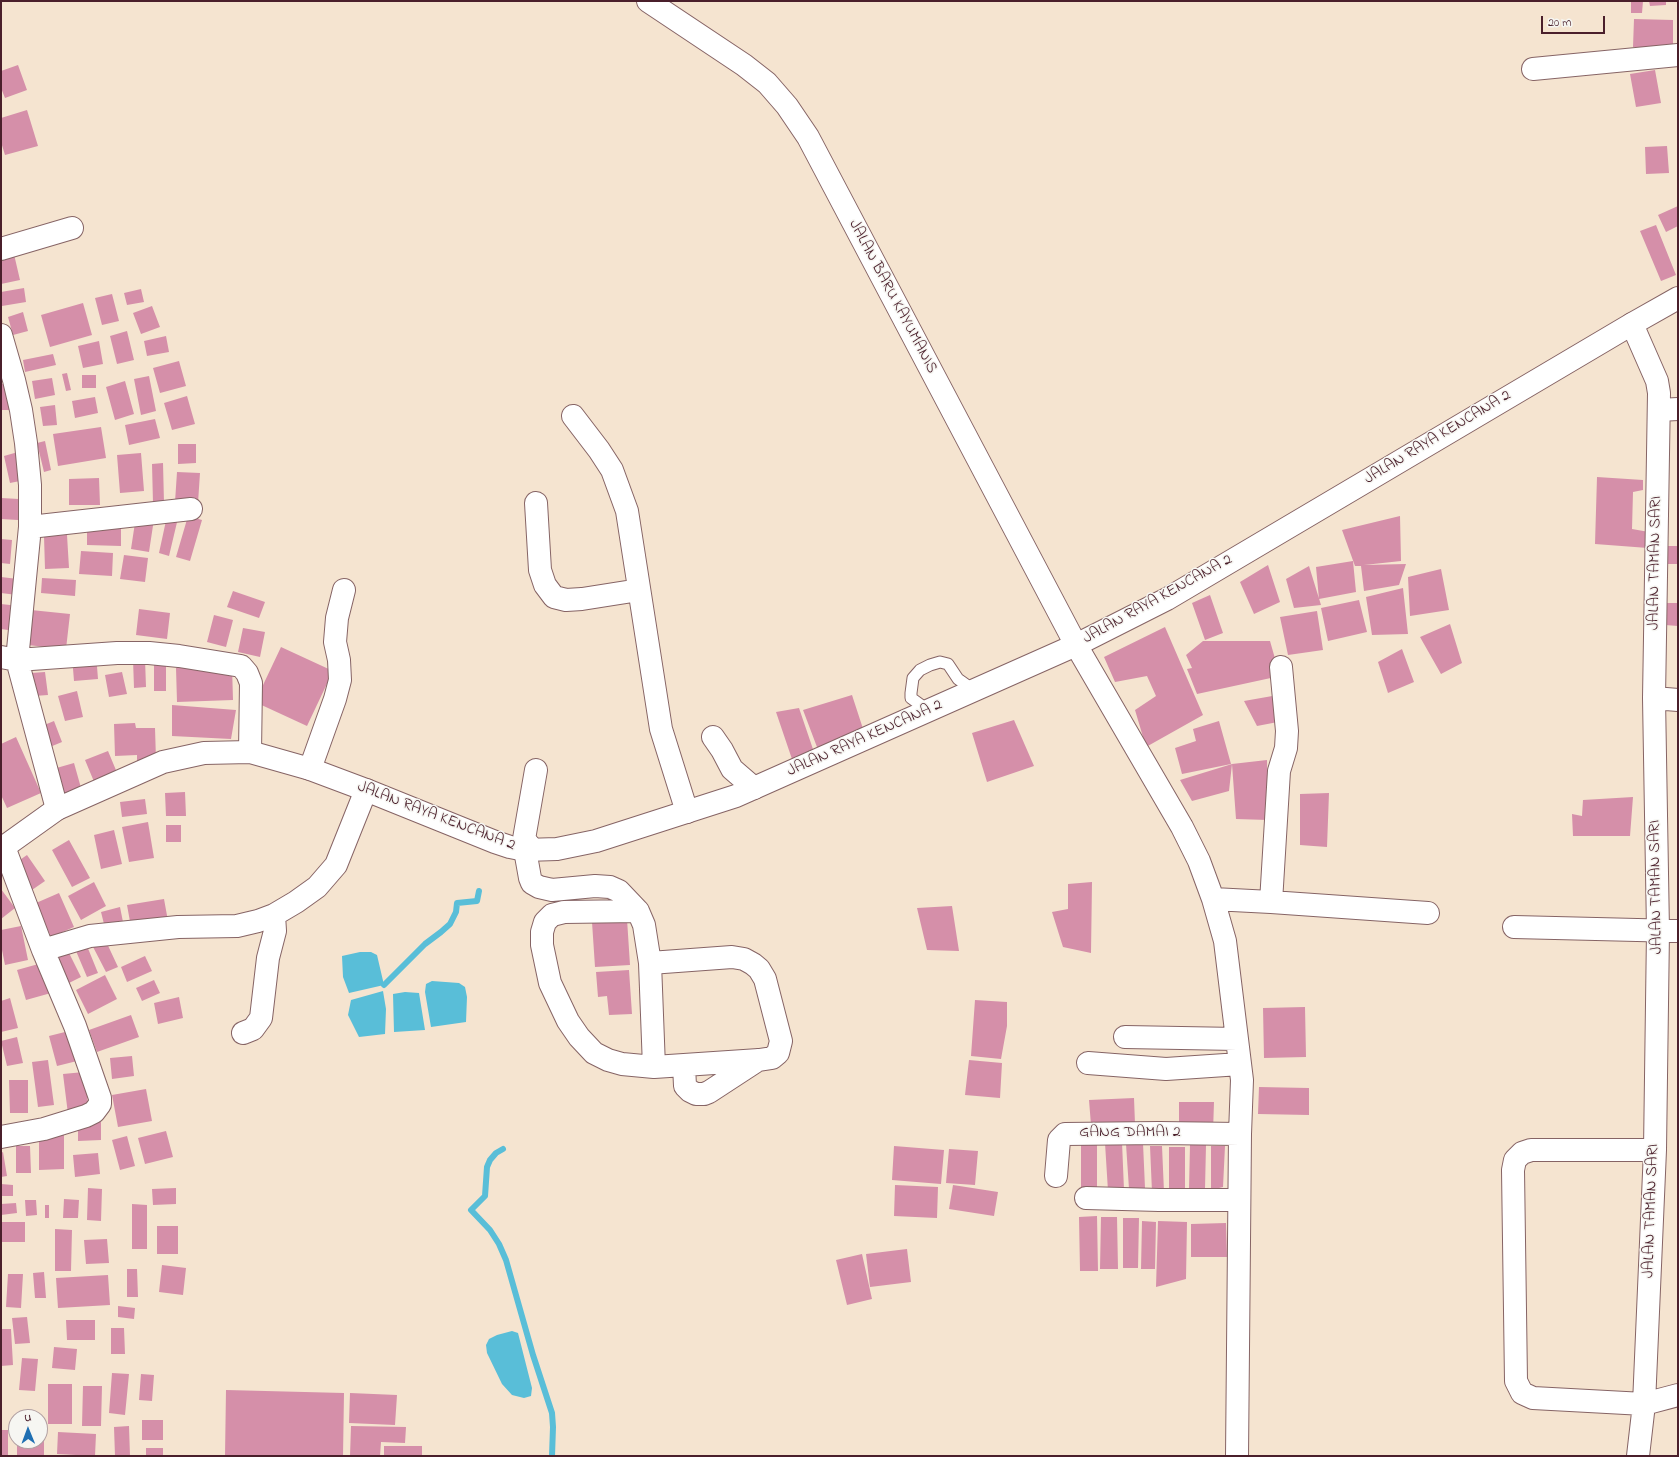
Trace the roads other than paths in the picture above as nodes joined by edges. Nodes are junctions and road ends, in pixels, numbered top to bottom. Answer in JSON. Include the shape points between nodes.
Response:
{"nodes":[{"id":1,"x":648,"y":1,"type":"edge"},
{"id":2,"x":1678,"y":55,"type":"edge"},
{"id":3,"x":1533,"y":69,"type":"dead end"},
{"id":4,"x":72,"y":228,"type":"dead end"},
{"id":5,"x":1,"y":249,"type":"edge"},
{"id":6,"x":1678,"y":298,"type":"edge"},
{"id":7,"x":1632,"y":324,"type":"junction"},
{"id":8,"x":1,"y":335,"type":"edge"},
{"id":9,"x":1668,"y":409,"type":"edge"},
{"id":10,"x":573,"y":416,"type":"dead end"},
{"id":11,"x":536,"y":503,"type":"dead end"},
{"id":12,"x":191,"y":509,"type":"dead end"},
{"id":13,"x":30,"y":527,"type":"junction"},
{"id":14,"x":344,"y":590,"type":"dead end"},
{"id":15,"x":639,"y":590,"type":"junction"},
{"id":16,"x":1076,"y":645,"type":"junction"},
{"id":17,"x":9,"y":659,"type":"edge"},
{"id":18,"x":1281,"y":667,"type":"dead end"},
{"id":19,"x":974,"y":691,"type":"junction"},
{"id":20,"x":1654,"y":698,"type":"junction"},
{"id":21,"x":1678,"y":700,"type":"edge"},
{"id":22,"x":930,"y":711,"type":"junction"},
{"id":23,"x":713,"y":736,"type":"dead end"},
{"id":24,"x":250,"y":752,"type":"junction"},
{"id":25,"x":310,"y":769,"type":"junction"},
{"id":26,"x":536,"y":770,"type":"dead end"},
{"id":27,"x":754,"y":788,"type":"junction"},
{"id":28,"x":366,"y":790,"type":"junction"},
{"id":29,"x":57,"y":808,"type":"junction"},
{"id":30,"x":687,"y":812,"type":"junction"},
{"id":31,"x":2,"y":848,"type":"edge"},
{"id":32,"x":529,"y":850,"type":"junction"},
{"id":33,"x":1213,"y":899,"type":"junction"},
{"id":34,"x":1271,"y":902,"type":"junction"},
{"id":35,"x":638,"y":911,"type":"junction"},
{"id":36,"x":1428,"y":913,"type":"dead end"},
{"id":37,"x":274,"y":914,"type":"junction"},
{"id":38,"x":1514,"y":927,"type":"dead end"},
{"id":39,"x":1668,"y":931,"type":"edge"},
{"id":40,"x":43,"y":950,"type":"junction"},
{"id":41,"x":650,"y":962,"type":"junction"},
{"id":42,"x":243,"y":1033,"type":"dead end"},
{"id":43,"x":1125,"y":1037,"type":"dead end"},
{"id":44,"x":1237,"y":1038,"type":"junction"},
{"id":45,"x":759,"y":1060,"type":"junction"},
{"id":46,"x":1088,"y":1063,"type":"dead end"},
{"id":47,"x":1240,"y":1064,"type":"junction"},
{"id":48,"x":684,"y":1065,"type":"junction"},
{"id":49,"x":654,"y":1067,"type":"junction"},
{"id":50,"x":1240,"y":1134,"type":"junction"},
{"id":51,"x":1,"y":1137,"type":"edge"},
{"id":52,"x":1655,"y":1150,"type":"junction"},
{"id":53,"x":1056,"y":1176,"type":"dead end"},
{"id":54,"x":1086,"y":1198,"type":"dead end"},
{"id":55,"x":1239,"y":1200,"type":"junction"},
{"id":56,"x":1678,"y":1396,"type":"edge"},
{"id":57,"x":1644,"y":1404,"type":"junction"},
{"id":58,"x":1237,"y":1456,"type":"edge"},
{"id":59,"x":1638,"y":1456,"type":"edge"}],
"edges":[{"from":1,"to":16,"type":"street","name":"JALAN BARU KAYUMANIS","via":[[744,64],[787,106],[808,137]]},
{"from":2,"to":3,"type":"street"},
{"from":4,"to":5,"type":"street"},
{"from":6,"to":7,"type":"street","name":"JALAN RAYA KENCANA 2"},
{"from":7,"to":9,"type":"street","name":"JALAN TAMAN SARI"},
{"from":7,"to":16,"type":"street","name":"JALAN RAYA KENCANA 2","via":[[1167,599]]},
{"from":8,"to":13,"type":"street","via":[[14,380],[26,443]]},
{"from":9,"to":20,"type":"street","name":"JALAN TAMAN SARI"},
{"from":10,"to":15,"type":"street","via":[[612,470],[627,511]]},
{"from":11,"to":15,"type":"street","via":[[540,570],[545,585],[554,597],[566,600],[582,599]]},
{"from":12,"to":13,"type":"street"},
{"from":13,"to":17,"type":"street"},
{"from":14,"to":25,"type":"street","via":[[337,618],[335,642],[340,680]]},
{"from":15,"to":30,"type":"street","via":[[661,729]]},
{"from":16,"to":19,"type":"street","name":"JALAN RAYA KENCANA 2"},
{"from":16,"to":33,"type":"street","name":"JALAN BARU KAYUMANIS","via":[[1182,827],[1199,861]]},
{"from":17,"to":24,"type":"street","via":[[149,653],[241,666],[251,683]]},
{"from":17,"to":29,"type":"street"},
{"from":18,"to":34,"type":"street","via":[[1286,748],[1279,771]]},
{"from":19,"to":22,"type":"street","name":"JALAN RAYA KENCANA 2"},
{"from":19,"to":22,"type":"lane","via":[[958,679],[948,664],[940,662],[930,665],[920,670],[913,678],[911,693],[911,698]]},
{"from":20,"to":21,"type":"street"},
{"from":20,"to":39,"type":"street","name":"JALAN TAMAN SARI"},
{"from":22,"to":27,"type":"street","name":"JALAN RAYA KENCANA 2"},
{"from":23,"to":27,"type":"street","via":[[732,769]]},
{"from":24,"to":25,"type":"street","name":"JALAN RAYA KENCANA 2"},
{"from":24,"to":29,"type":"street","name":"JALAN RAYA KENCANA 2","via":[[204,753],[163,762]]},
{"from":25,"to":28,"type":"street","name":"JALAN RAYA KENCANA 2"},
{"from":26,"to":32,"type":"street","via":[[524,839]]},
{"from":27,"to":30,"type":"street","name":"JALAN RAYA KENCANA 2"},
{"from":28,"to":32,"type":"street","name":"JALAN RAYA KENCANA 2","via":[[495,842]]},
{"from":28,"to":37,"type":"street","via":[[336,864],[317,887]]},
{"from":29,"to":31,"type":"street","name":"JALAN RAYA KENCANA 2"},
{"from":30,"to":32,"type":"street","name":"JALAN RAYA KENCANA 2","via":[[596,841],[557,849]]},
{"from":31,"to":40,"type":"street"},
{"from":32,"to":35,"type":"street","via":[[530,878],[532,883],[539,887],[552,890],[610,887],[619,891]]},
{"from":33,"to":34,"type":"street"},
{"from":33,"to":44,"type":"street","name":"JALAN BARU KAYUMANIS","via":[[1225,941]]},
{"from":34,"to":36,"type":"street"},
{"from":35,"to":41,"type":"street","via":[[644,925]]},
{"from":35,"to":49,"type":"street","via":[[564,912],[552,915],[545,922],[542,945],[550,983],[568,1021],[579,1037],[594,1052],[608,1060],[637,1067]]},
{"from":37,"to":40,"type":"street","via":[[237,926],[178,927],[90,936]]},
{"from":37,"to":42,"type":"street","via":[[275,931],[268,958],[261,1018],[253,1029]]},
{"from":38,"to":39,"type":"street"},
{"from":39,"to":52,"type":"street","name":"JALAN TAMAN SARI"},
{"from":40,"to":51,"type":"street","via":[[76,1026],[100,1104],[94,1112],[86,1116],[44,1129]]},
{"from":41,"to":45,"type":"street","via":[[732,957],[744,960],[759,969],[781,1041],[778,1053],[772,1058]]},
{"from":41,"to":49,"type":"street"},
{"from":43,"to":44,"type":"street"},
{"from":44,"to":47,"type":"street","name":"JALAN BARU KAYUMANIS"},
{"from":45,"to":48,"type":"street"},
{"from":45,"to":48,"type":"street","via":[[704,1094],[696,1094],[685,1086]]},
{"from":46,"to":47,"type":"street","via":[[1166,1069]]},
{"from":47,"to":50,"type":"street","name":"JALAN BARU KAYUMANIS"},
{"from":48,"to":49,"type":"street"},
{"from":50,"to":53,"type":"street","name":"GANG DAMAI 2","via":[[1065,1134],[1059,1140]]},
{"from":50,"to":55,"type":"street","name":"JALAN BARU KAYUMANIS"},
{"from":52,"to":57,"type":"street","name":"JALAN TAMAN SARI"},
{"from":52,"to":57,"type":"street","via":[[1531,1150],[1522,1153],[1515,1160],[1513,1170],[1516,1381],[1522,1393],[1534,1398]]},
{"from":54,"to":55,"type":"street"},
{"from":55,"to":58,"type":"street","name":"JALAN BARU KAYUMANIS"},
{"from":56,"to":57,"type":"street"},
{"from":57,"to":59,"type":"street","name":"JALAN TAMAN SARI"}]}
